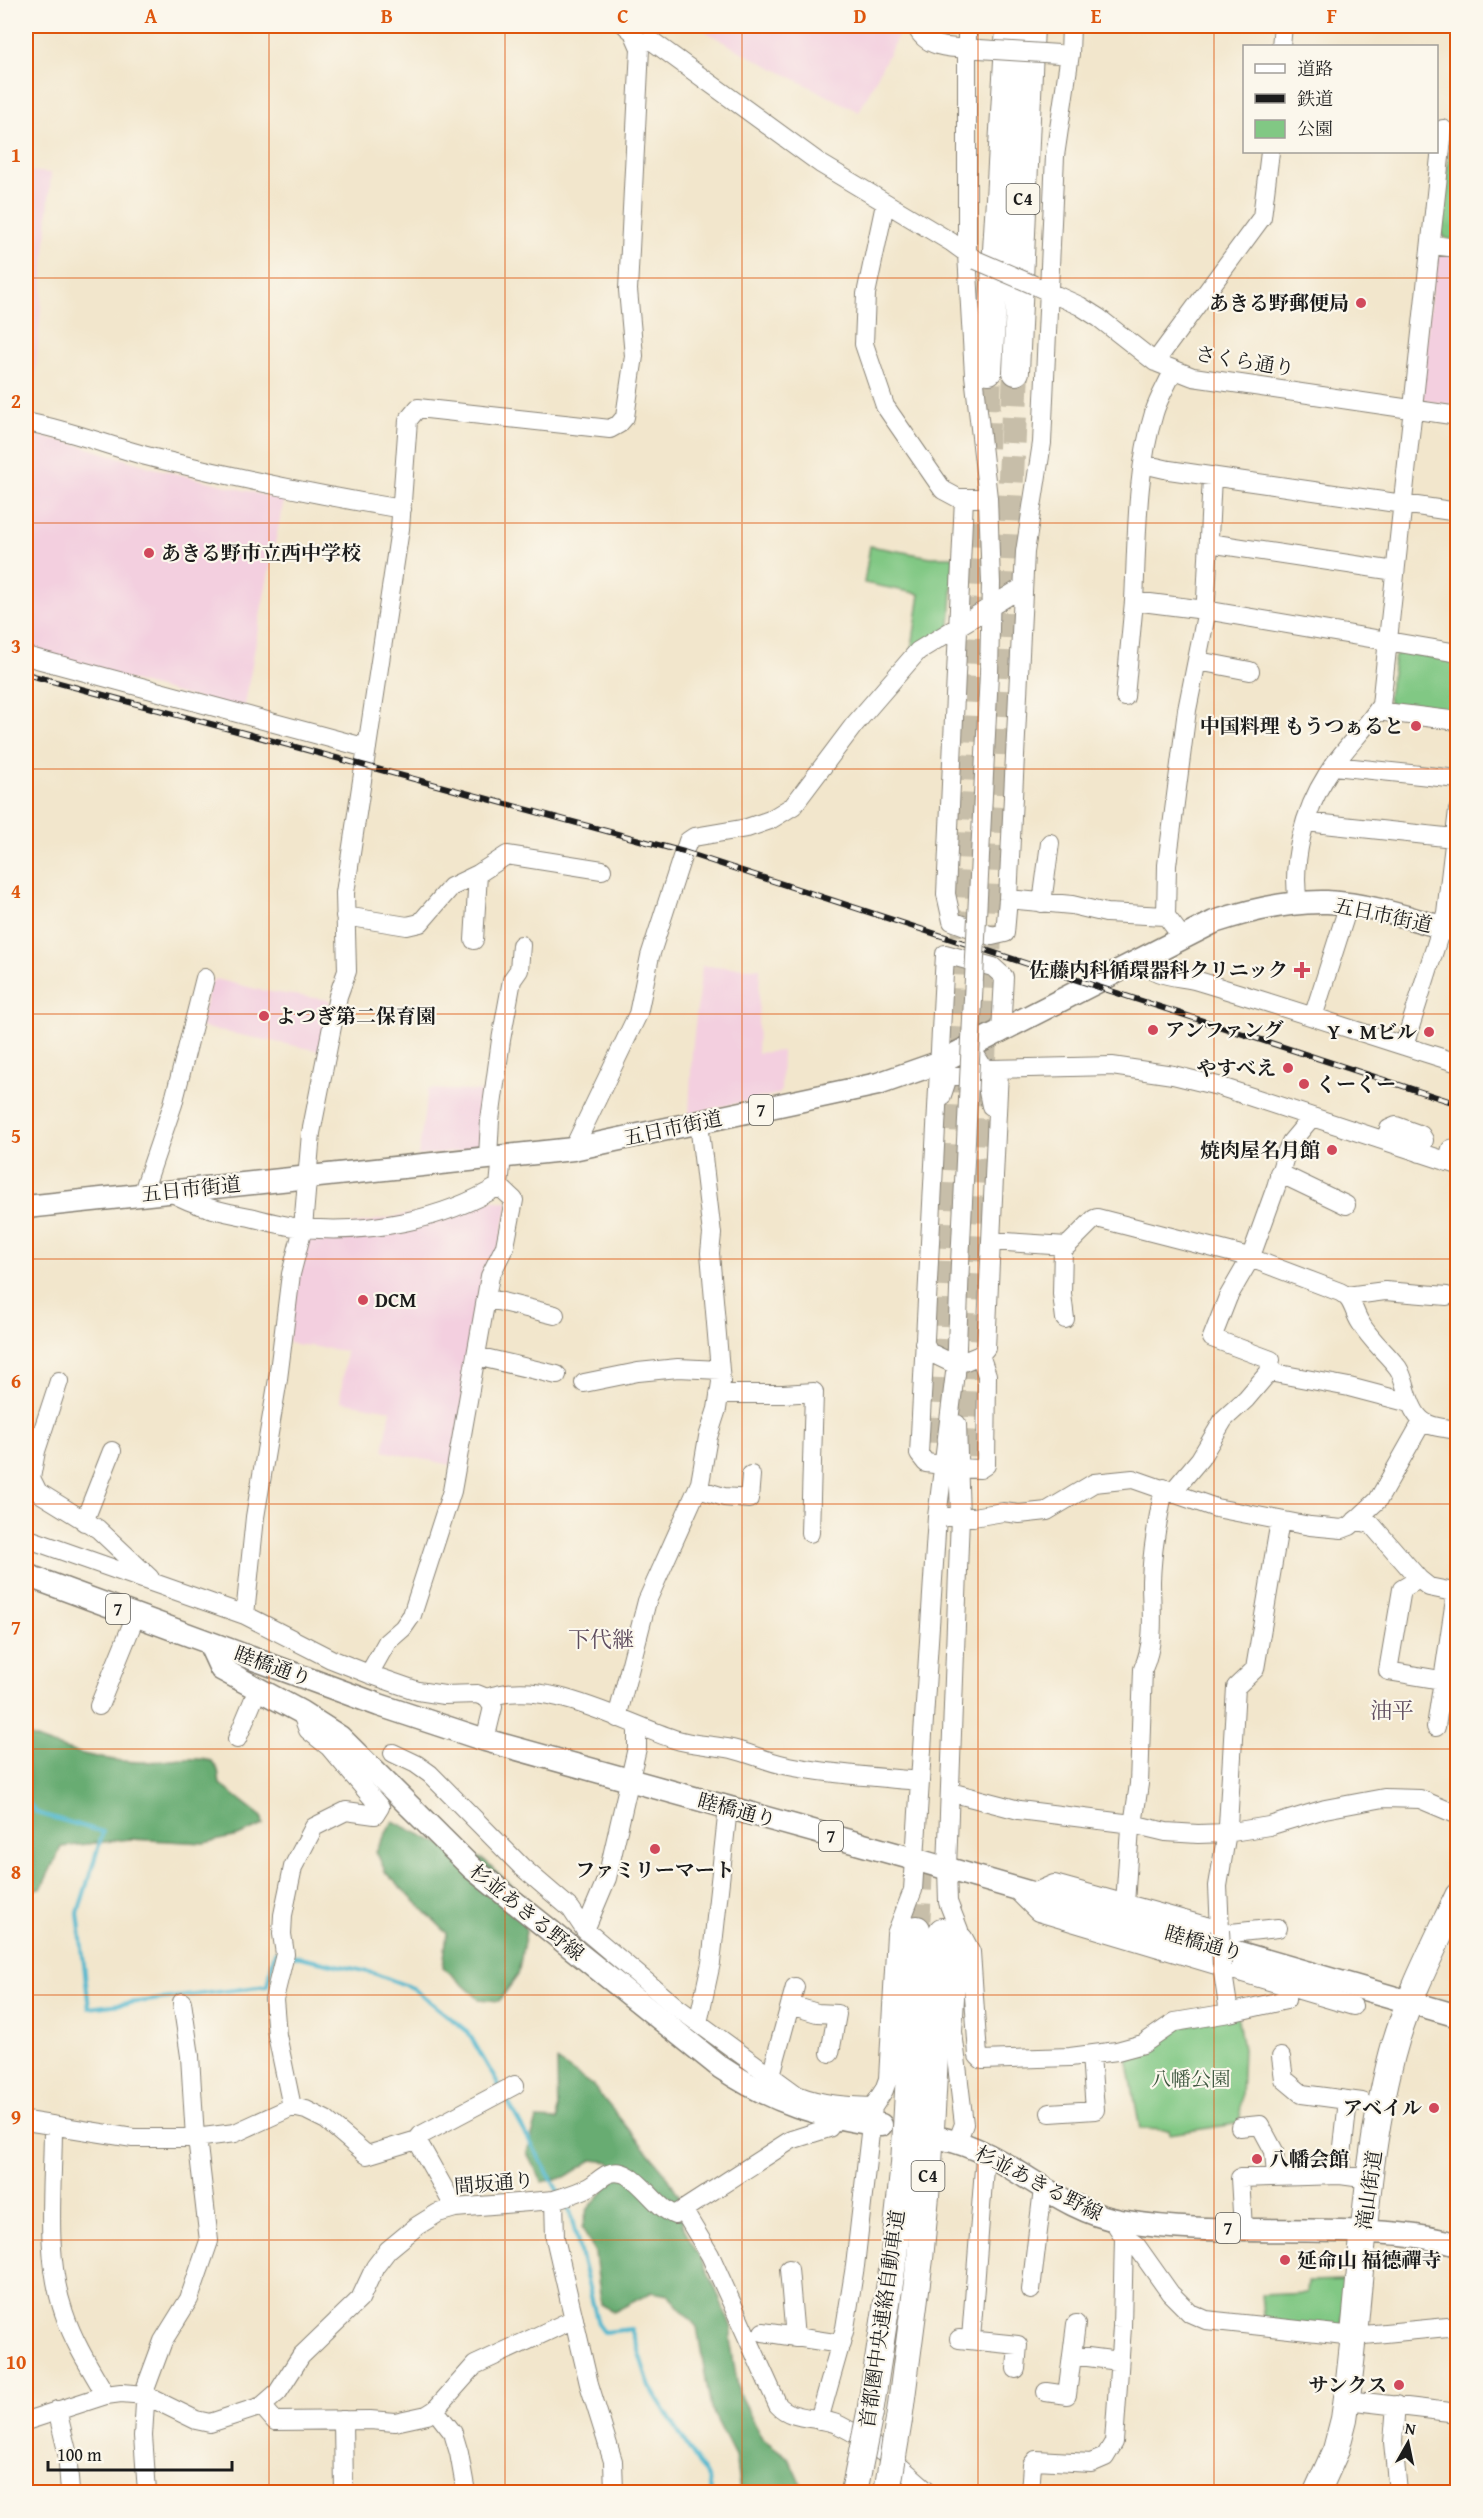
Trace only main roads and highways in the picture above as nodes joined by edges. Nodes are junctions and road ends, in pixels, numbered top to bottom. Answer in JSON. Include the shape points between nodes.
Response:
{"nodes":[{"id":1,"x":1007,"y":26,"type":"edge"},
{"id":2,"x":1031,"y":26,"type":"edge"},
{"id":3,"x":990,"y":371,"type":"tunnel mouth"},
{"id":4,"x":1016,"y":372,"type":"tunnel mouth"},
{"id":5,"x":1450,"y":929,"type":"edge"},
{"id":6,"x":26,"y":1207,"type":"edge"},
{"id":7,"x":26,"y":1575,"type":"edge"},
{"id":8,"x":209,"y":1643,"type":"junction"},
{"id":9,"x":1458,"y":1896,"type":"edge"},
{"id":10,"x":1410,"y":2002,"type":"junction"},
{"id":11,"x":1458,"y":2016,"type":"edge"},
{"id":12,"x":874,"y":2118,"type":"road end"},
{"id":13,"x":950,"y":2141,"type":"road end"},
{"id":14,"x":1363,"y":2231,"type":"junction"},
{"id":15,"x":1458,"y":2245,"type":"edge"},
{"id":16,"x":854,"y":2493,"type":"edge"},
{"id":17,"x":887,"y":2493,"type":"edge"},
{"id":18,"x":1317,"y":2493,"type":"edge"}],
"edges":[{"from":1,"to":3,"type":"highway","number":"C4"},
{"from":2,"to":4,"type":"highway","number":"C4"},
{"from":5,"to":6,"type":"main road","name":"五日市街道","number":"7","via":[[1326,902],[1240,914],[1182,937],[938,1064],[878,1084],[573,1149]]},
{"from":7,"to":8,"type":"main road","name":"睦橋通り","number":"7"},
{"from":8,"to":10,"type":"main road","name":"睦橋通り","number":"7","via":[[485,1740]]},
{"from":8,"to":12,"type":"main road","name":"杉並あきる野線","via":[[221,1669],[340,1737],[472,1868],[720,2067],[762,2094],[811,2112]]},
{"from":9,"to":10,"type":"highway","name":"滝山街道"},
{"from":10,"to":11,"type":"main road","name":"睦橋通り","number":"7"},
{"from":10,"to":14,"type":"highway","name":"滝山街道","via":[[1392,2054]]},
{"from":13,"to":14,"type":"main road","name":"杉並あきる野線","number":"7","via":[[985,2155],[1119,2229],[1157,2225]]},
{"from":14,"to":15,"type":"main road","name":"杉並あきる野線","number":"7","via":[[1431,2237]]},
{"from":14,"to":18,"type":"highway","name":"滝山街道","via":[[1347,2400],[1336,2450]]},
{"from":16,"to":17,"type":"highway","name":"首都圏中央連絡自動車道","number":"C4","bridge":true,"via":[[893,2263],[939,1930],[929,2164],[920,2259]]}]}
